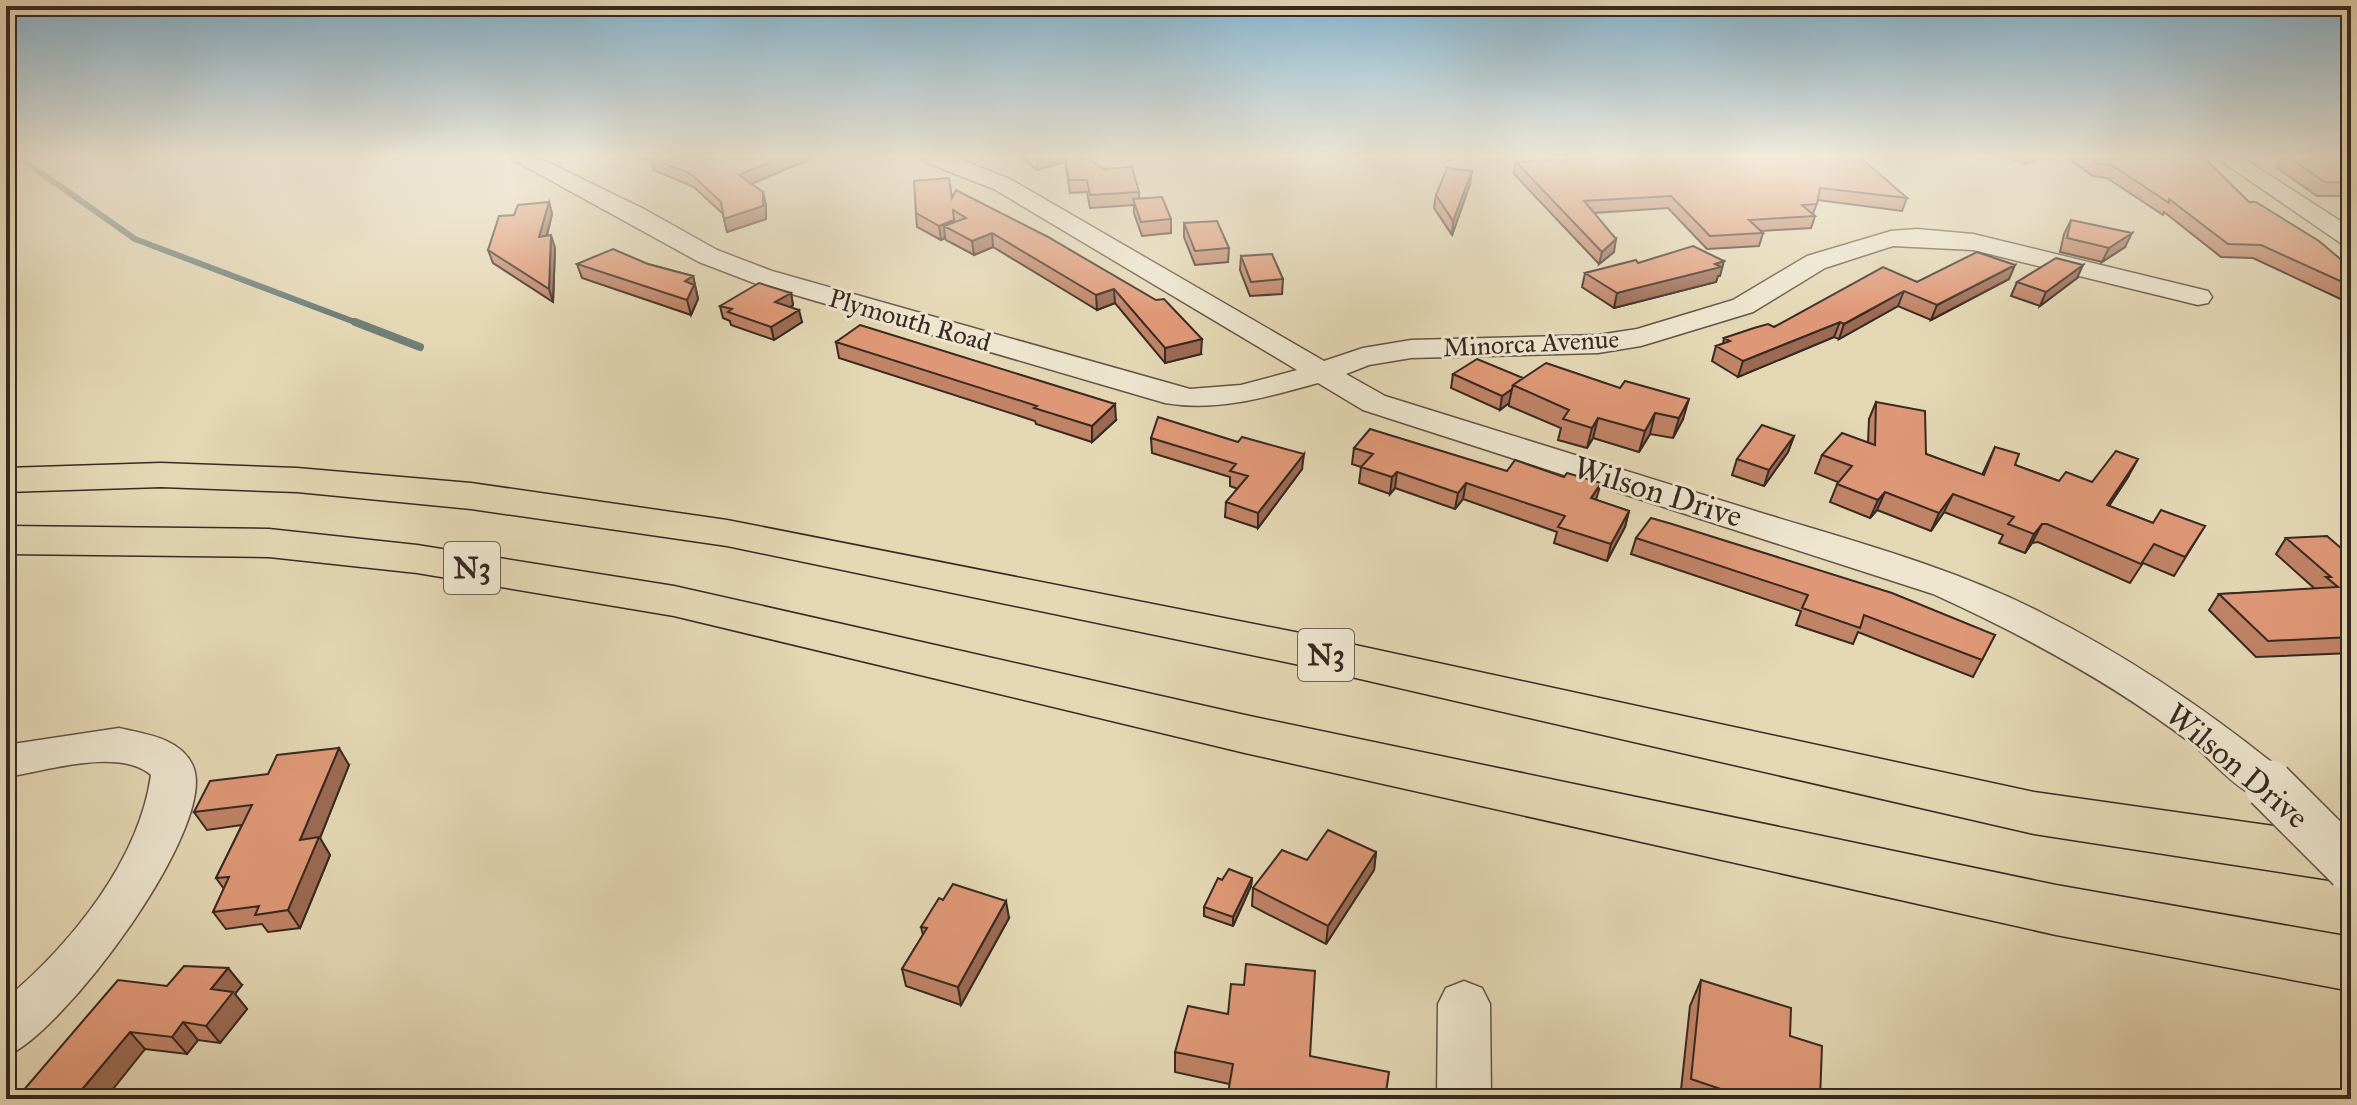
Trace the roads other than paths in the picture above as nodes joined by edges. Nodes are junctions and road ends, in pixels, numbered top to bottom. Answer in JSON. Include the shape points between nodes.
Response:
{"nodes":[{"id":1,"x":622,"y":210,"type":"edge"},
{"id":2,"x":1045,"y":210,"type":"edge"},
{"id":3,"x":2306,"y":210,"type":"edge"},
{"id":4,"x":2351,"y":239,"type":"edge"},
{"id":5,"x":2198,"y":297,"type":"dead end"},
{"id":6,"x":1320,"y":373,"type":"junction"},
{"id":7,"x":6,"y":480,"type":"edge"},
{"id":8,"x":6,"y":540,"type":"edge"},
{"id":9,"x":269,"y":543,"type":"junction"},
{"id":10,"x":6,"y":556,"type":"edge"},
{"id":11,"x":6,"y":761,"type":"edge"},
{"id":12,"x":2351,"y":860,"type":"edge"},
{"id":13,"x":2351,"y":867,"type":"edge"},
{"id":14,"x":2351,"y":964,"type":"edge"},
{"id":15,"x":1464,"y":1004,"type":"dead end"},
{"id":16,"x":6,"y":1032,"type":"edge"},
{"id":17,"x":1464,"y":1099,"type":"edge"}],
"edges":[{"from":1,"to":6,"type":"street","name":"Plymouth Road","via":[[732,266],[1165,394],[1228,396]]},
{"from":2,"to":6,"type":"street","name":"Wilson Drive"},
{"from":3,"to":4,"type":"street"},
{"from":5,"to":6,"type":"street","name":"Minorca Avenue","via":[[1973,242],[1891,239],[1816,262],[1743,306],[1641,337],[1598,344],[1411,349],[1363,357]]},
{"from":6,"to":13,"type":"street","name":"Wilson Drive","bridge":true,"via":[[1419,420],[1757,522],[1946,585],[2027,621],[2206,732],[2269,785]]},
{"from":7,"to":12,"type":"highway","number":"N3","via":[[161,475],[297,480],[471,496],[727,533],[1295,648],[2034,813]]},
{"from":8,"to":9,"type":"highway","number":"N3"},
{"from":9,"to":10,"type":"highway"},
{"from":9,"to":14,"type":"highway","number":"N3","via":[[417,559],[674,601],[1292,745],[2056,910]]},
{"from":11,"to":16,"type":"street","via":[[119,744],[152,752],[173,770],[174,789],[164,823],[107,924],[33,1011]]},
{"from":15,"to":17,"type":"street"}]}
